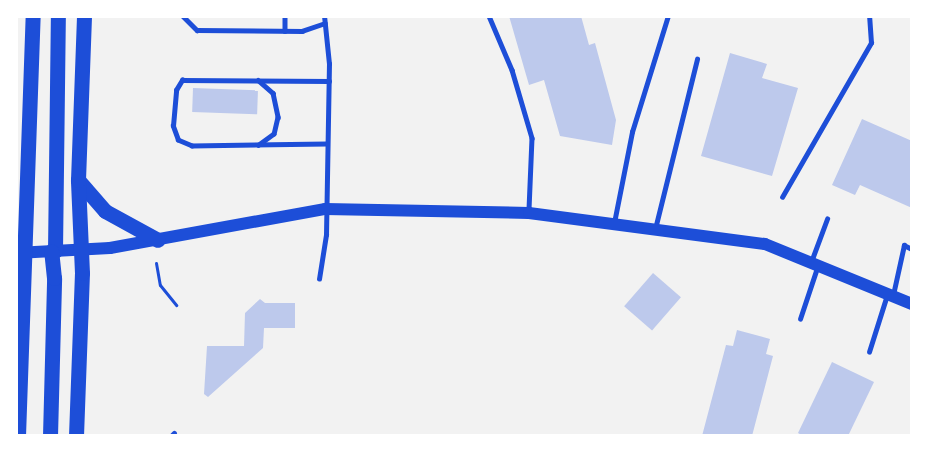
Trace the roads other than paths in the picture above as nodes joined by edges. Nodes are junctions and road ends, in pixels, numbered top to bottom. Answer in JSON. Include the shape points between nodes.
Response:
{"nodes":[{"id":1,"x":33,"y":16,"type":"edge"},
{"id":2,"x":58,"y":16,"type":"edge"},
{"id":3,"x":84,"y":16,"type":"edge"},
{"id":4,"x":183,"y":16,"type":"edge"},
{"id":5,"x":285,"y":16,"type":"edge"},
{"id":6,"x":489,"y":16,"type":"edge"},
{"id":7,"x":668,"y":16,"type":"edge"},
{"id":8,"x":869,"y":16,"type":"edge"},
{"id":9,"x":324,"y":20,"type":"edge"},
{"id":10,"x":285,"y":31,"type":"junction"},
{"id":11,"x":697,"y":59,"type":"dead end"},
{"id":12,"x":257,"y":80,"type":"junction"},
{"id":13,"x":329,"y":81,"type":"junction"},
{"id":14,"x":327,"y":144,"type":"junction"},
{"id":15,"x":259,"y":145,"type":"junction"},
{"id":16,"x":78,"y":180,"type":"junction"},
{"id":17,"x":782,"y":197,"type":"dead end"},
{"id":18,"x":326,"y":209,"type":"junction"},
{"id":19,"x":529,"y":213,"type":"junction"},
{"id":20,"x":827,"y":219,"type":"dead end"},
{"id":21,"x":614,"y":223,"type":"junction"},
{"id":22,"x":655,"y":229,"type":"junction"},
{"id":23,"x":158,"y":240,"type":"junction"},
{"id":24,"x":80,"y":249,"type":"junction"},
{"id":25,"x":912,"y":249,"type":"edge"},
{"id":26,"x":53,"y":251,"type":"junction"},
{"id":27,"x":20,"y":253,"type":"edge"},
{"id":28,"x":814,"y":264,"type":"junction"},
{"id":29,"x":320,"y":279,"type":"dead end"},
{"id":30,"x":891,"y":294,"type":"junction"},
{"id":31,"x":912,"y":304,"type":"edge"},
{"id":32,"x":20,"y":316,"type":"edge"},
{"id":33,"x":800,"y":319,"type":"dead end"},
{"id":34,"x":869,"y":352,"type":"dead end"},
{"id":35,"x":18,"y":397,"type":"edge"},
{"id":36,"x":18,"y":435,"type":"edge"},
{"id":37,"x":50,"y":435,"type":"edge"},
{"id":38,"x":76,"y":435,"type":"edge"}],
"edges":[{"from":1,"to":27,"type":"highway"},
{"from":2,"to":26,"type":"highway"},
{"from":3,"to":16,"type":"highway"},
{"from":4,"to":10,"type":"lane","via":[[197,30]]},
{"from":5,"to":10,"type":"lane"},
{"from":6,"to":19,"type":"lane","via":[[512,70],[532,138]]},
{"from":7,"to":21,"type":"lane","via":[[632,132]]},
{"from":8,"to":17,"type":"lane","via":[[871,43]]},
{"from":9,"to":10,"type":"lane","via":[[303,31]]},
{"from":9,"to":13,"type":"lane"},
{"from":11,"to":22,"type":"lane"},
{"from":12,"to":13,"type":"lane"},
{"from":12,"to":15,"type":"lane","via":[[273,93],[278,117],[274,134]]},
{"from":12,"to":15,"type":"lane","via":[[182,80],[176,90],[173,126],[178,140],[192,146]]},
{"from":13,"to":14,"type":"lane"},
{"from":14,"to":15,"type":"lane"},
{"from":14,"to":18,"type":"lane"},
{"from":16,"to":23,"type":"highway","via":[[105,212]]},
{"from":16,"to":24,"type":"highway"},
{"from":18,"to":19,"type":"main road"},
{"from":18,"to":23,"type":"main road"},
{"from":18,"to":29,"type":"lane"},
{"from":19,"to":21,"type":"main road"},
{"from":20,"to":28,"type":"lane"},
{"from":21,"to":22,"type":"main road"},
{"from":22,"to":28,"type":"main road","via":[[765,244]]},
{"from":23,"to":24,"type":"main road"},
{"from":24,"to":26,"type":"main road"},
{"from":24,"to":38,"type":"highway"},
{"from":25,"to":30,"type":"lane","via":[[904,245]]},
{"from":26,"to":27,"type":"main road"},
{"from":26,"to":37,"type":"highway"},
{"from":27,"to":32,"type":"highway"},
{"from":28,"to":30,"type":"main road"},
{"from":28,"to":33,"type":"lane"},
{"from":30,"to":31,"type":"main road"},
{"from":30,"to":34,"type":"lane"},
{"from":32,"to":35,"type":"highway"},
{"from":35,"to":36,"type":"highway"}]}
